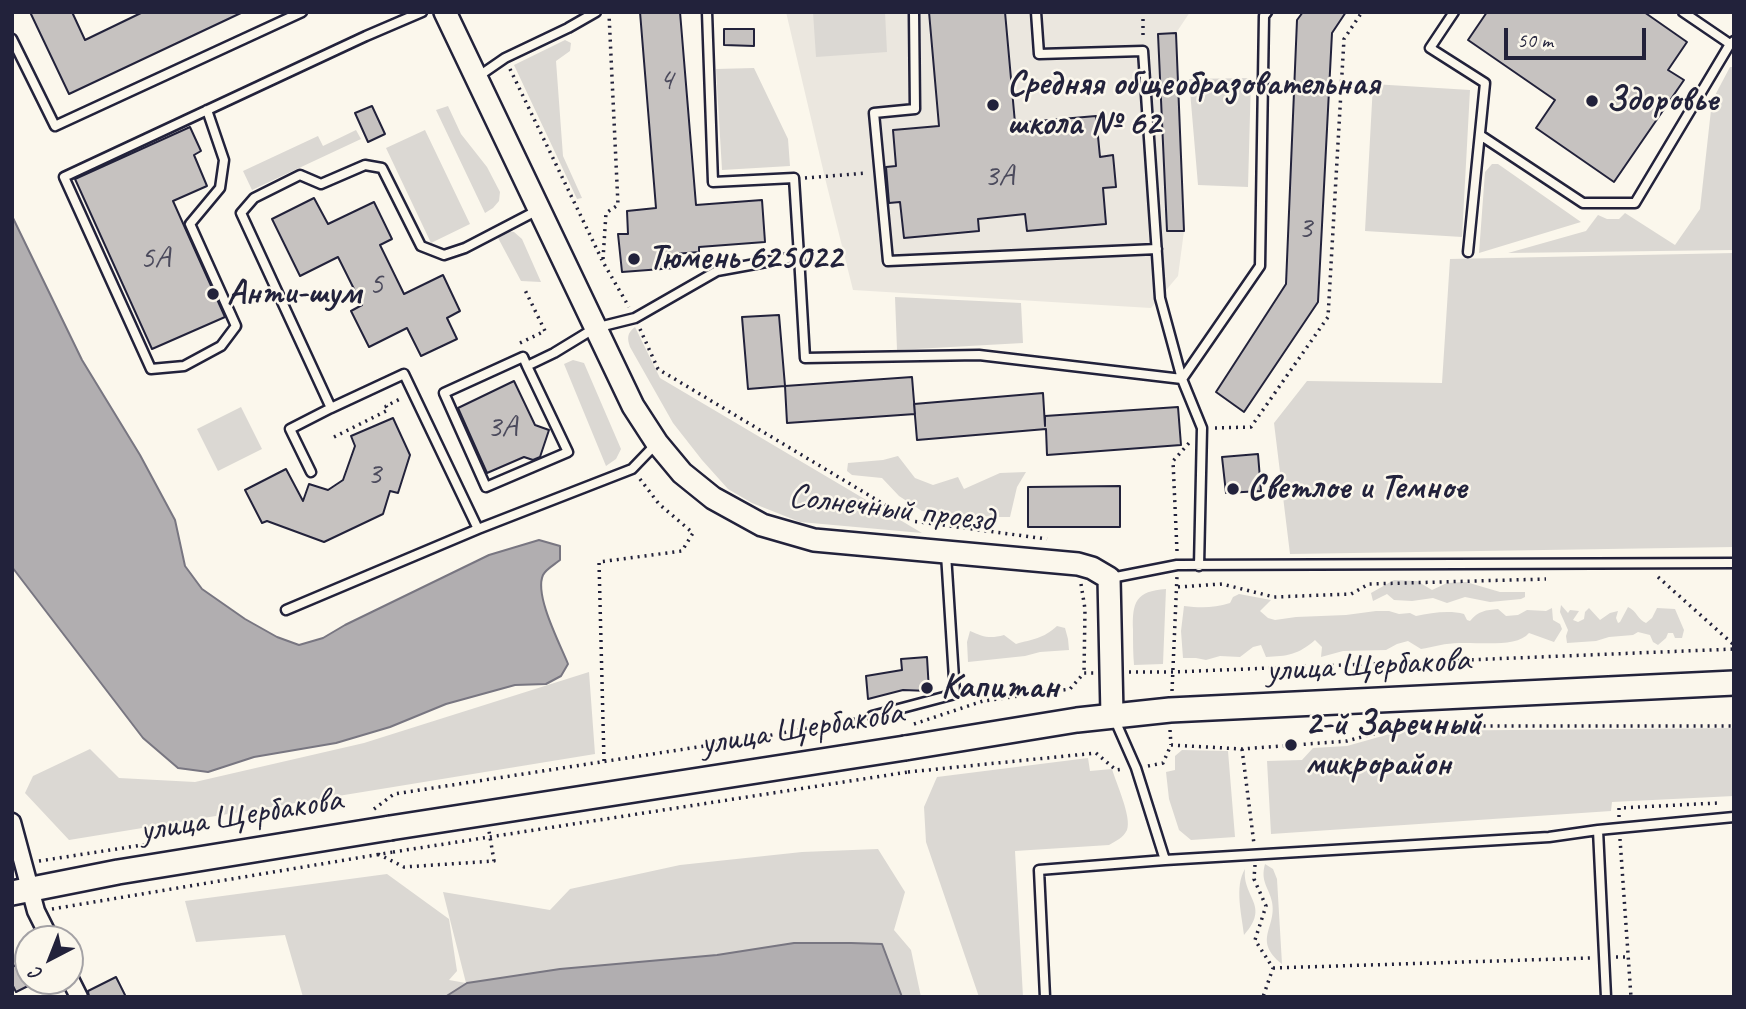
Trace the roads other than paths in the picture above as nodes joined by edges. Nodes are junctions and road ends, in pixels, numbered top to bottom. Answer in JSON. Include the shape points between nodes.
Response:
{"nodes":[{"id":1,"x":302,"y":12,"type":"edge"},
{"id":2,"x":422,"y":12,"type":"edge"},
{"id":3,"x":445,"y":12,"type":"edge"},
{"id":4,"x":596,"y":12,"type":"edge"},
{"id":5,"x":707,"y":12,"type":"edge"},
{"id":6,"x":914,"y":12,"type":"edge"},
{"id":7,"x":1036,"y":12,"type":"edge"},
{"id":8,"x":1267,"y":12,"type":"edge"},
{"id":9,"x":1454,"y":12,"type":"edge"},
{"id":10,"x":1684,"y":12,"type":"edge"},
{"id":11,"x":12,"y":39,"type":"edge"},
{"id":12,"x":1732,"y":42,"type":"edge"},
{"id":13,"x":476,"y":79,"type":"junction"},
{"id":14,"x":207,"y":110,"type":"junction"},
{"id":15,"x":1480,"y":135,"type":"junction"},
{"id":16,"x":538,"y":209,"type":"junction"},
{"id":17,"x":1157,"y":249,"type":"junction"},
{"id":18,"x":1468,"y":252,"type":"dead end"},
{"id":19,"x":799,"y":256,"type":"junction"},
{"id":20,"x":595,"y":328,"type":"junction"},
{"id":21,"x":527,"y":366,"type":"junction"},
{"id":22,"x":1182,"y":379,"type":"junction"},
{"id":23,"x":331,"y":408,"type":"junction"},
{"id":24,"x":657,"y":443,"type":"junction"},
{"id":25,"x":311,"y":472,"type":"dead end"},
{"id":26,"x":478,"y":530,"type":"junction"},
{"id":27,"x":946,"y":551,"type":"junction"},
{"id":28,"x":1734,"y":563,"type":"edge"},
{"id":29,"x":1199,"y":566,"type":"junction"},
{"id":30,"x":1109,"y":579,"type":"junction"},
{"id":31,"x":286,"y":610,"type":"dead end"},
{"id":32,"x":1734,"y":683,"type":"edge"},
{"id":33,"x":1112,"y":715,"type":"junction"},
{"id":34,"x":872,"y":716,"type":"road end"},
{"id":35,"x":1734,"y":817,"type":"edge"},
{"id":36,"x":12,"y":822,"type":"edge"},
{"id":37,"x":1598,"y":830,"type":"junction"},
{"id":38,"x":1165,"y":860,"type":"junction"},
{"id":39,"x":21,"y":891,"type":"edge"},
{"id":40,"x":43,"y":925,"type":"edge"},
{"id":41,"x":1045,"y":997,"type":"edge"},
{"id":42,"x":1606,"y":997,"type":"edge"}],
"edges":[{"from":1,"to":11,"type":"lane","via":[[55,126]]},
{"from":2,"to":14,"type":"lane"},
{"from":3,"to":13,"type":"street","name":"Солнечный проезд"},
{"from":4,"to":13,"type":"lane","via":[[505,58]]},
{"from":5,"to":19,"type":"lane","via":[[713,182],[794,178]]},
{"from":6,"to":17,"type":"lane","via":[[915,109],[874,113],[888,261]]},
{"from":7,"to":17,"type":"lane","via":[[1039,54],[1143,51]]},
{"from":8,"to":22,"type":"lane","via":[[1260,266]]},
{"from":9,"to":15,"type":"lane","via":[[1430,48],[1485,83]]},
{"from":10,"to":12,"type":"lane"},
{"from":12,"to":15,"type":"lane","via":[[1635,203],[1583,203]]},
{"from":13,"to":16,"type":"street","name":"Солнечный проезд"},
{"from":14,"to":14,"type":"lane","via":[[64,177],[151,369],[184,366],[221,346],[236,326],[190,224],[220,188],[224,160]]},
{"from":15,"to":18,"type":"lane"},
{"from":16,"to":20,"type":"street","name":"Солнечный проезд"},
{"from":16,"to":23,"type":"lane","via":[[444,256],[421,246],[382,168],[365,165],[321,184],[300,175],[254,198],[241,213]]},
{"from":17,"to":22,"type":"lane","via":[[1160,298]]},
{"from":19,"to":20,"type":"lane","via":[[718,271],[635,318]]},
{"from":19,"to":22,"type":"lane","via":[[805,358],[979,355]]},
{"from":20,"to":21,"type":"lane"},
{"from":20,"to":24,"type":"street","name":"Солнечный проезд","via":[[633,406]]},
{"from":21,"to":21,"type":"lane","via":[[568,452],[486,487],[444,393],[523,357]]},
{"from":22,"to":29,"type":"lane","via":[[1202,428]]},
{"from":23,"to":25,"type":"lane","via":[[290,429]]},
{"from":23,"to":26,"type":"lane","via":[[404,374]]},
{"from":24,"to":26,"type":"lane","via":[[632,469]]},
{"from":24,"to":27,"type":"street","name":"Солнечный проезд","via":[[682,473],[713,498],[762,525],[814,540]]},
{"from":26,"to":31,"type":"lane"},
{"from":27,"to":30,"type":"street","name":"Солнечный проезд","via":[[1078,564]]},
{"from":27,"to":34,"type":"lane","via":[[955,694]]},
{"from":28,"to":29,"type":"lane"},
{"from":29,"to":30,"type":"lane","via":[[1177,565]]},
{"from":30,"to":33,"type":"street"},
{"from":32,"to":33,"type":"main road","name":"улица Щербакова"},
{"from":33,"to":38,"type":"lane","via":[[1136,768]]},
{"from":33,"to":39,"type":"main road","name":"улица Щербакова","bridge":true},
{"from":35,"to":37,"type":"lane"},
{"from":36,"to":39,"type":"street"},
{"from":37,"to":38,"type":"lane","via":[[1549,837]]},
{"from":37,"to":42,"type":"lane"},
{"from":38,"to":41,"type":"lane","via":[[1039,870]]},
{"from":39,"to":40,"type":"street"}]}
